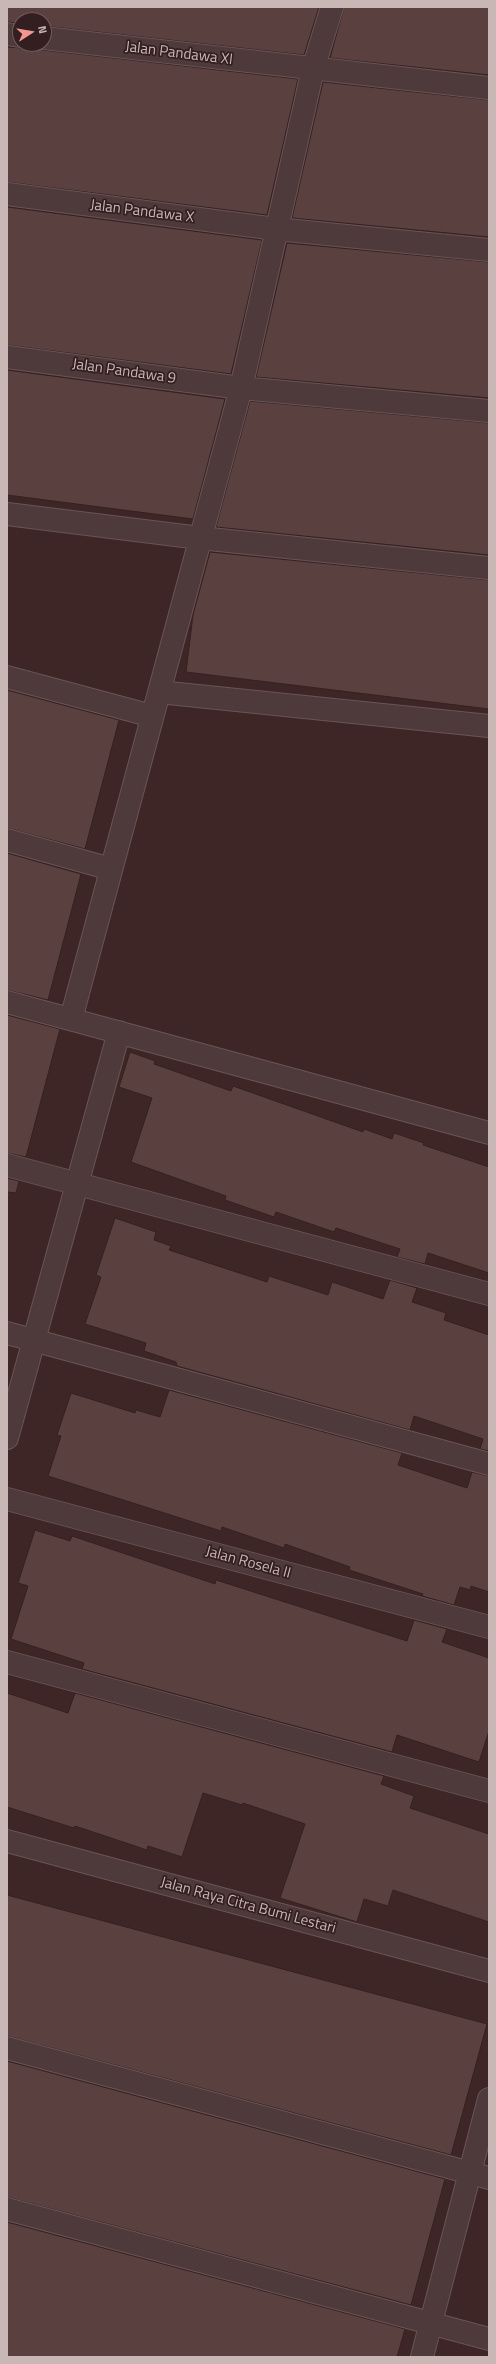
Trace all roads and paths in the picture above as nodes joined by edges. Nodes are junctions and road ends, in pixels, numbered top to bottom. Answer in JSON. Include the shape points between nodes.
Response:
{"nodes":[{"id":1,"x":332,"y":7,"type":"edge"},
{"id":2,"x":52,"y":39,"type":"edge"},
{"id":3,"x":314,"y":69,"type":"junction"},
{"id":4,"x":489,"y":88,"type":"edge"},
{"id":5,"x":7,"y":194,"type":"edge"},
{"id":6,"x":276,"y":229,"type":"junction"},
{"id":7,"x":489,"y":250,"type":"edge"},
{"id":8,"x":7,"y":357,"type":"edge"},
{"id":9,"x":241,"y":388,"type":"junction"},
{"id":10,"x":489,"y":412,"type":"edge"},
{"id":11,"x":7,"y":514,"type":"edge"},
{"id":12,"x":200,"y":538,"type":"junction"},
{"id":13,"x":489,"y":568,"type":"edge"},
{"id":14,"x":7,"y":677,"type":"edge"},
{"id":15,"x":159,"y":692,"type":"junction"},
{"id":16,"x":152,"y":716,"type":"junction"},
{"id":17,"x":489,"y":726,"type":"edge"},
{"id":18,"x":7,"y":840,"type":"edge"},
{"id":19,"x":111,"y":868,"type":"junction"},
{"id":20,"x":7,"y":1002,"type":"edge"},
{"id":21,"x":71,"y":1019,"type":"junction"},
{"id":22,"x":119,"y":1032,"type":"junction"},
{"id":23,"x":489,"y":1133,"type":"edge"},
{"id":24,"x":7,"y":1165,"type":"edge"},
{"id":25,"x":77,"y":1184,"type":"junction"},
{"id":26,"x":489,"y":1294,"type":"edge"},
{"id":27,"x":7,"y":1333,"type":"edge"},
{"id":28,"x":34,"y":1340,"type":"junction"},
{"id":29,"x":7,"y":1438,"type":"edge"},
{"id":30,"x":489,"y":1464,"type":"edge"},
{"id":31,"x":7,"y":1499,"type":"edge"},
{"id":32,"x":489,"y":1627,"type":"edge"},
{"id":33,"x":7,"y":1662,"type":"edge"},
{"id":34,"x":489,"y":1791,"type":"edge"},
{"id":35,"x":7,"y":1841,"type":"edge"},
{"id":36,"x":489,"y":1971,"type":"edge"},
{"id":37,"x":7,"y":2048,"type":"edge"},
{"id":38,"x":489,"y":2099,"type":"edge"},
{"id":39,"x":480,"y":2175,"type":"edge"},
{"id":40,"x":7,"y":2209,"type":"edge"},
{"id":41,"x":431,"y":2323,"type":"junction"},
{"id":42,"x":489,"y":2339,"type":"edge"},
{"id":43,"x":422,"y":2357,"type":"edge"}],
"edges":[{"from":1,"to":3,"type":"street"},
{"from":2,"to":3,"type":"street","name":"Jalan Pandawa XI"},
{"from":3,"to":4,"type":"street","name":"Jalan Pandawa XI"},
{"from":3,"to":6,"type":"street"},
{"from":5,"to":6,"type":"street","name":"Jalan Pandawa X"},
{"from":6,"to":7,"type":"street","name":"Jalan Pandawa X"},
{"from":6,"to":9,"type":"street"},
{"from":8,"to":9,"type":"street","name":"Jalan Pandawa 9"},
{"from":9,"to":10,"type":"street","name":"Jalan Pandawa 9"},
{"from":9,"to":12,"type":"street"},
{"from":11,"to":12,"type":"street"},
{"from":12,"to":13,"type":"street"},
{"from":12,"to":15,"type":"street"},
{"from":14,"to":16,"type":"street"},
{"from":15,"to":16,"type":"street"},
{"from":15,"to":17,"type":"street"},
{"from":16,"to":19,"type":"street"},
{"from":18,"to":19,"type":"street"},
{"from":19,"to":21,"type":"street"},
{"from":20,"to":21,"type":"street"},
{"from":21,"to":22,"type":"street"},
{"from":22,"to":23,"type":"street"},
{"from":22,"to":25,"type":"street"},
{"from":24,"to":25,"type":"street"},
{"from":25,"to":26,"type":"street"},
{"from":25,"to":28,"type":"street"},
{"from":27,"to":28,"type":"street"},
{"from":28,"to":29,"type":"street"},
{"from":28,"to":30,"type":"street"},
{"from":31,"to":32,"type":"street","name":"Jalan Rosela II"},
{"from":33,"to":34,"type":"street"},
{"from":35,"to":36,"type":"street","name":"Jalan Raya Citra Bumi Lestari"},
{"from":37,"to":39,"type":"street"},
{"from":38,"to":39,"type":"street"},
{"from":39,"to":41,"type":"street"},
{"from":40,"to":41,"type":"street"},
{"from":41,"to":42,"type":"street"},
{"from":41,"to":43,"type":"street"}]}
